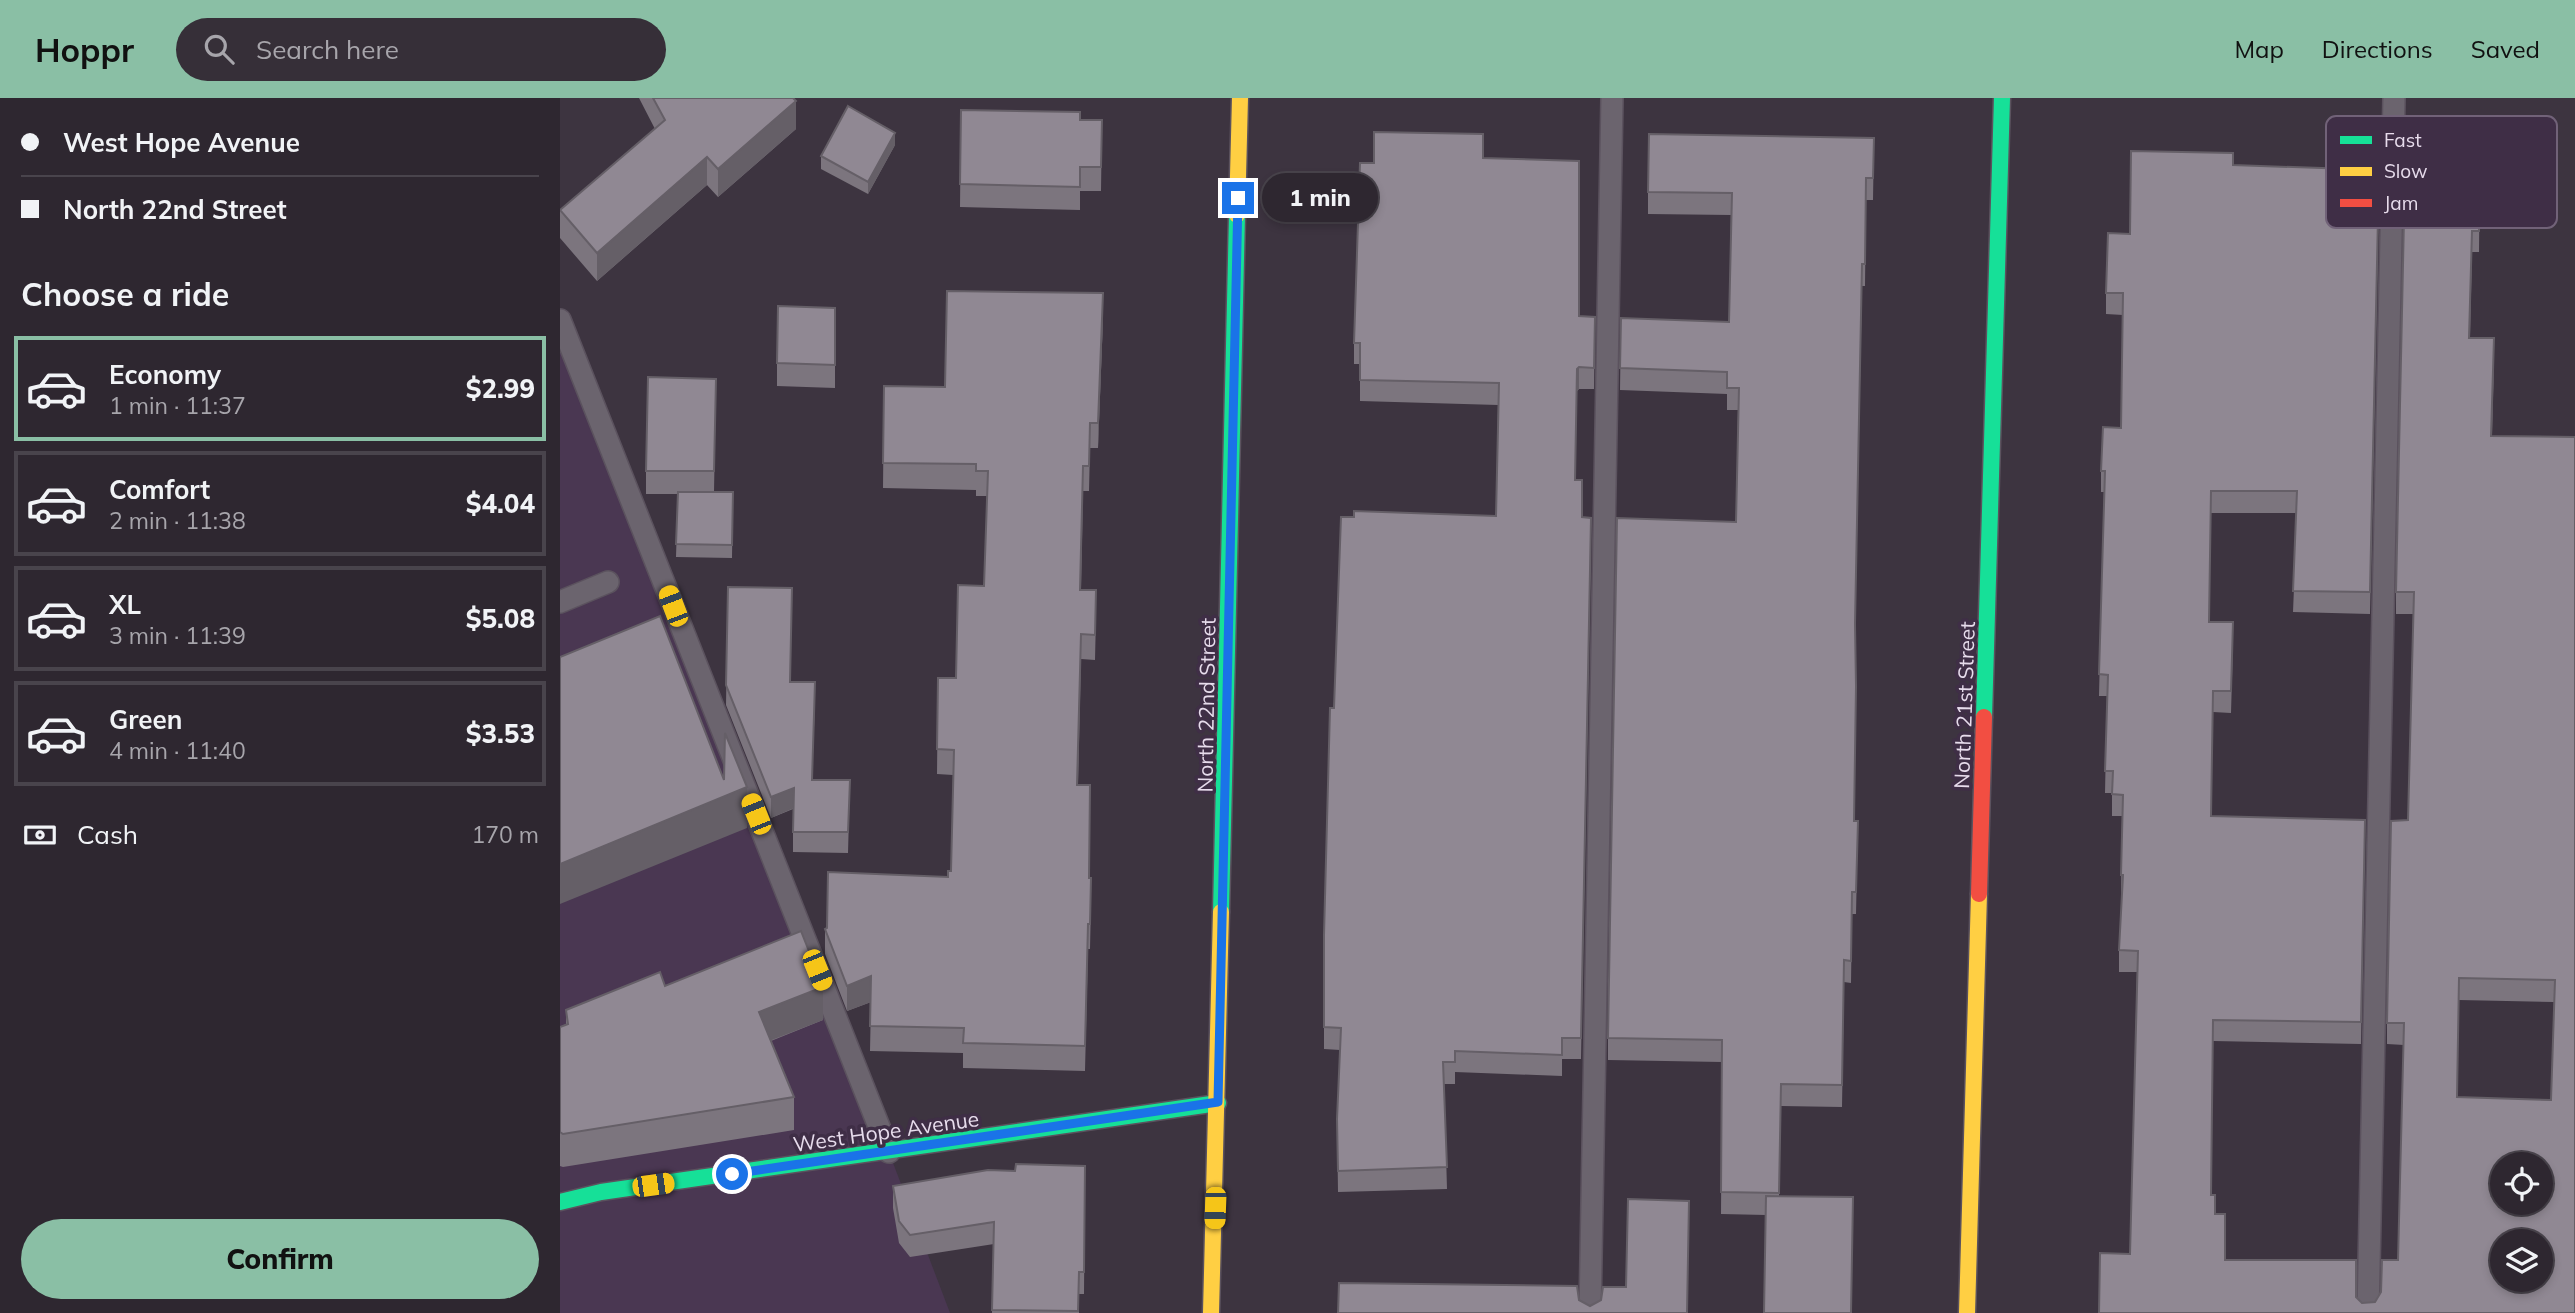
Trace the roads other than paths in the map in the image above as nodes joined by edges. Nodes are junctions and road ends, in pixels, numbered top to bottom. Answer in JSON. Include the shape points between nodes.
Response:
{"nodes":[{"id":1,"x":1240,"y":98,"type":"edge"},
{"id":2,"x":1612,"y":98,"type":"edge"},
{"id":3,"x":2002,"y":98,"type":"edge"},
{"id":4,"x":2394,"y":98,"type":"edge"},
{"id":5,"x":2394,"y":116,"type":"edge"},
{"id":6,"x":2391,"y":228,"type":"edge"},
{"id":7,"x":560,"y":320,"type":"edge"},
{"id":8,"x":608,"y":582,"type":"dead end"},
{"id":9,"x":560,"y":601,"type":"edge"},
{"id":10,"x":1218,"y":1102,"type":"junction"},
{"id":11,"x":889,"y":1152,"type":"junction"},
{"id":12,"x":560,"y":1202,"type":"edge"},
{"id":13,"x":1211,"y":1313,"type":"edge"},
{"id":14,"x":1590,"y":1313,"type":"edge"},
{"id":15,"x":1967,"y":1313,"type":"edge"},
{"id":16,"x":2368,"y":1313,"type":"edge"}],
"edges":[{"from":1,"to":10,"type":"street","name":"North 22nd Street"},
{"from":2,"to":14,"type":"lane"},
{"from":3,"to":15,"type":"street","name":"North 21st Street"},
{"from":4,"to":5,"type":"lane"},
{"from":6,"to":16,"type":"lane"},
{"from":7,"to":11,"type":"lane"},
{"from":8,"to":9,"type":"lane"},
{"from":10,"to":11,"type":"street","name":"West Hope Avenue"},
{"from":10,"to":13,"type":"street","name":"North 22nd Street"},
{"from":11,"to":12,"type":"street","name":"West Hope Avenue","via":[[601,1192]]}]}
